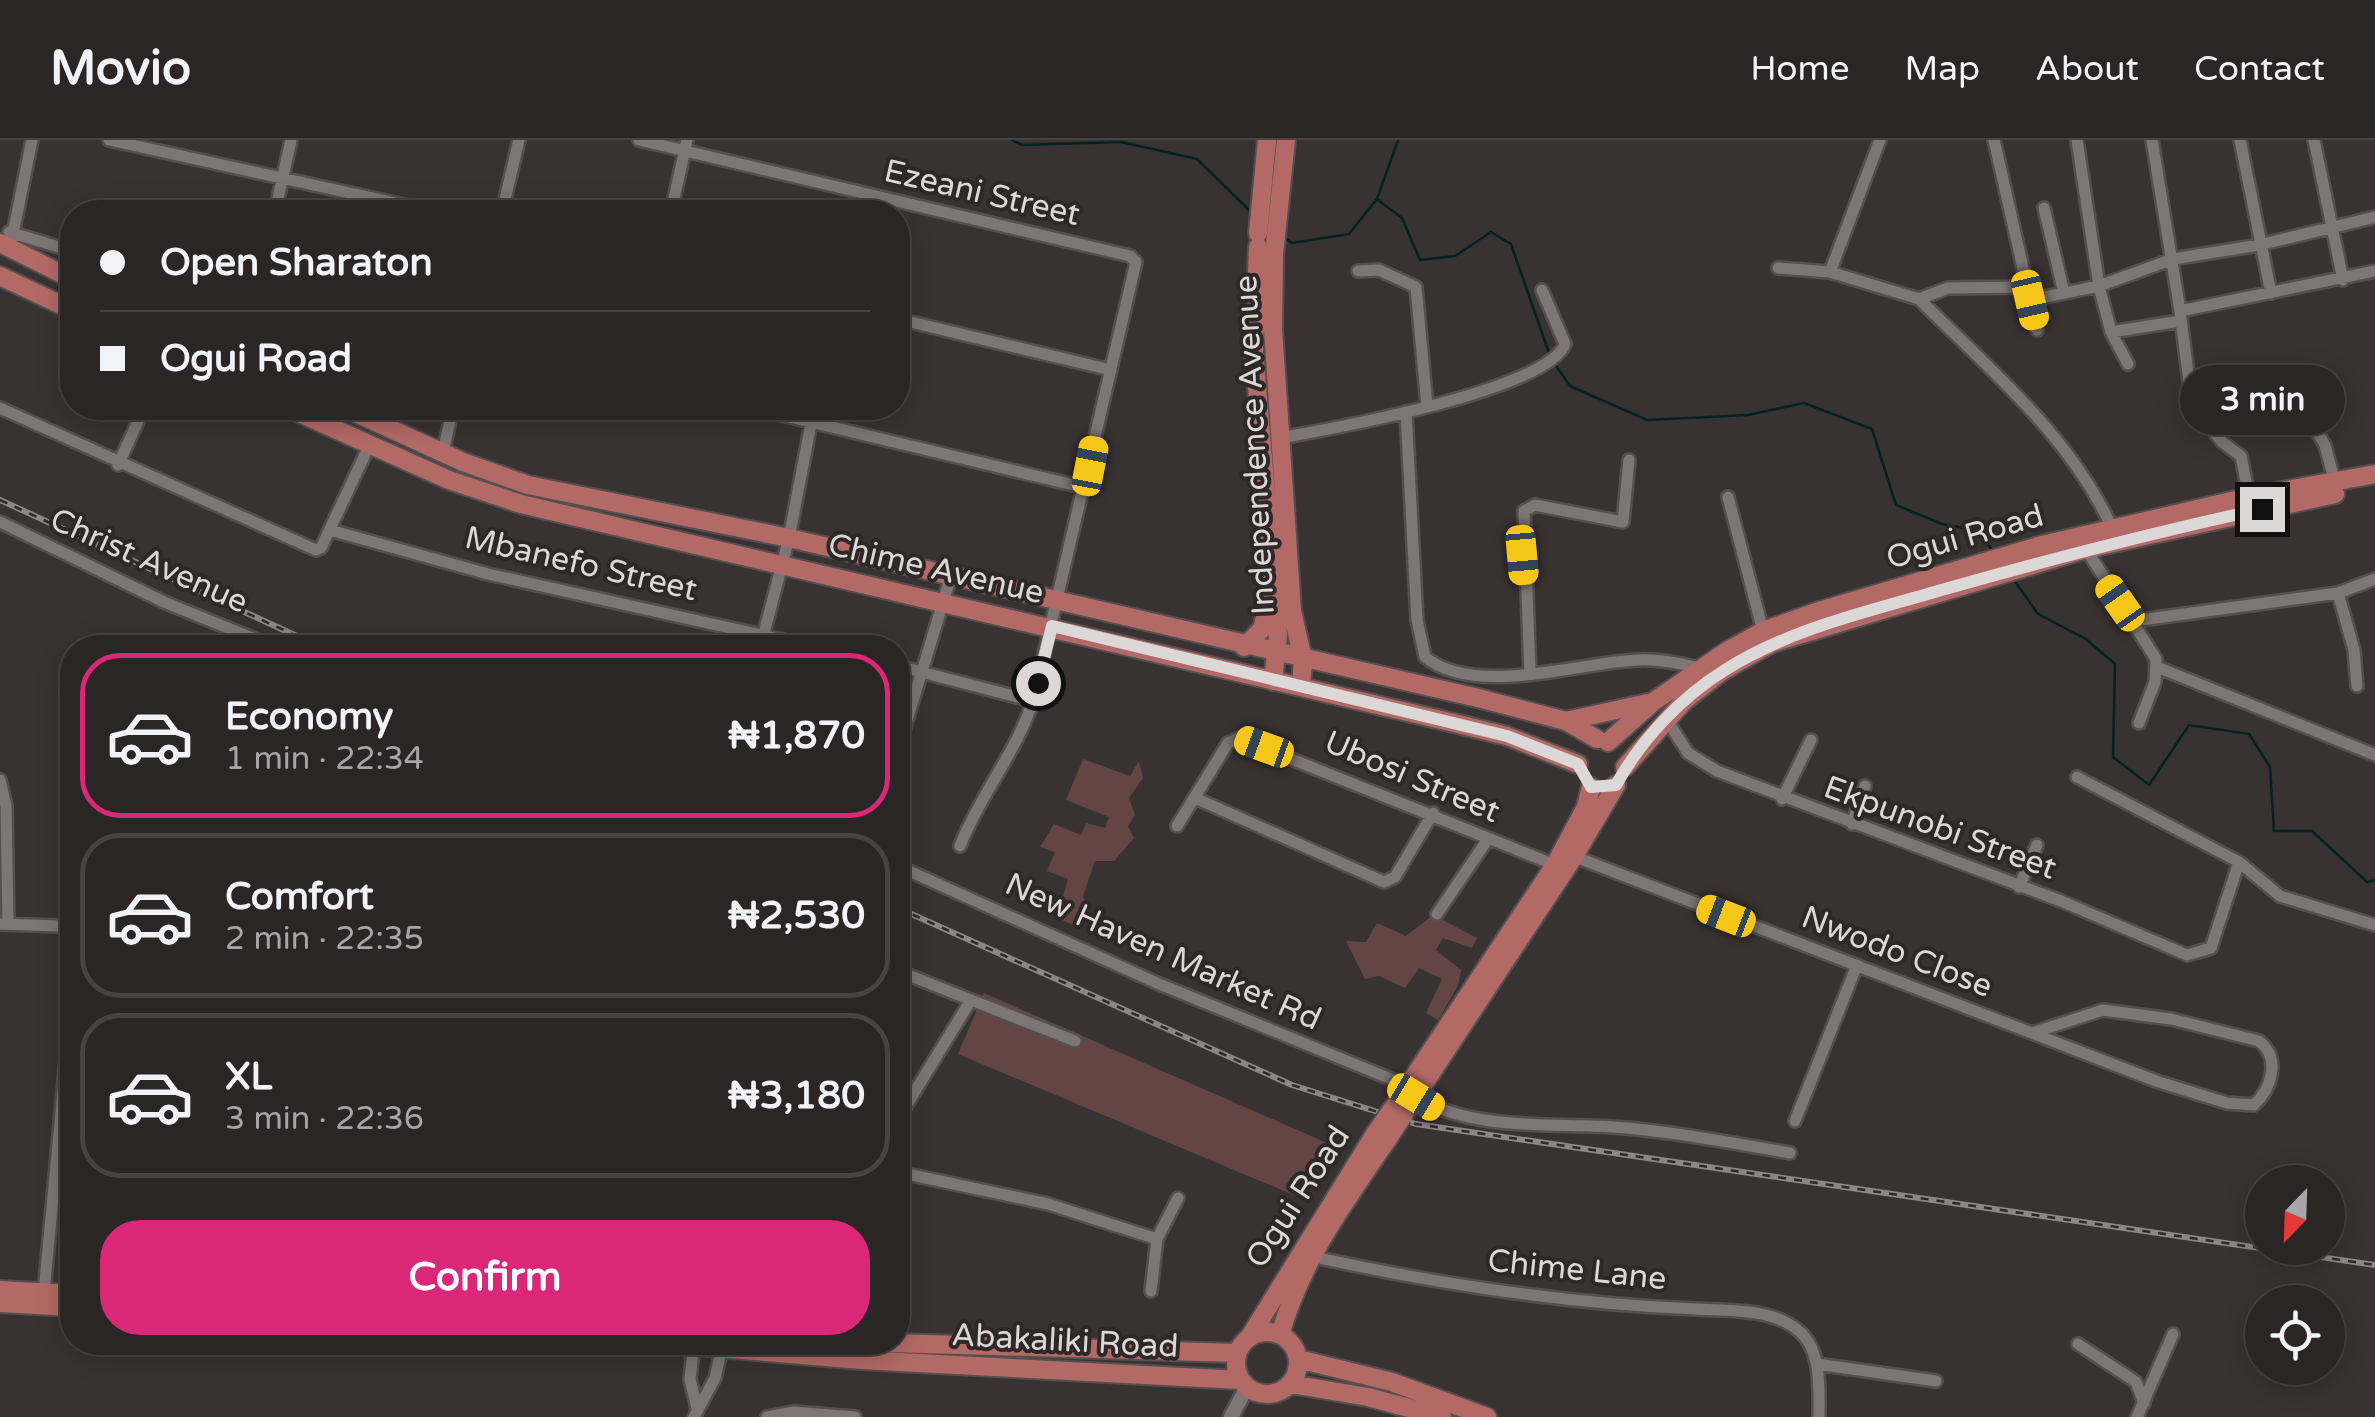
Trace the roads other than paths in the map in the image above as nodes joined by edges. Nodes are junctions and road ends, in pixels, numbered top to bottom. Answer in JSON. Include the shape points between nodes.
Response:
{"nodes":[{"id":1,"x":32,"y":140,"type":"edge"},
{"id":2,"x":109,"y":140,"type":"edge"},
{"id":3,"x":291,"y":140,"type":"edge"},
{"id":4,"x":519,"y":140,"type":"edge"},
{"id":5,"x":639,"y":140,"type":"edge"},
{"id":6,"x":1267,"y":140,"type":"edge"},
{"id":7,"x":1286,"y":140,"type":"edge"},
{"id":8,"x":1880,"y":140,"type":"edge"},
{"id":9,"x":1994,"y":140,"type":"edge"},
{"id":10,"x":2078,"y":140,"type":"edge"},
{"id":11,"x":2152,"y":140,"type":"edge"},
{"id":12,"x":2240,"y":140,"type":"edge"},
{"id":13,"x":2314,"y":140,"type":"edge"},
{"id":14,"x":686,"y":146,"type":"edge"},
{"id":15,"x":282,"y":180,"type":"junction"},
{"id":16,"x":866,"y":195,"type":"junction"},
{"id":17,"x":278,"y":200,"type":"edge"},
{"id":18,"x":378,"y":200,"type":"edge"},
{"id":19,"x":505,"y":200,"type":"edge"},
{"id":20,"x":674,"y":200,"type":"edge"},
{"id":21,"x":865,"y":200,"type":"edge"},
{"id":22,"x":890,"y":200,"type":"edge"},
{"id":23,"x":910,"y":204,"type":"edge"},
{"id":24,"x":2044,"y":208,"type":"dead end"},
{"id":25,"x":2375,"y":216,"type":"edge"},
{"id":26,"x":2332,"y":228,"type":"junction"},
{"id":27,"x":6,"y":241,"type":"edge"},
{"id":28,"x":1263,"y":245,"type":"junction"},
{"id":29,"x":2260,"y":245,"type":"junction"},
{"id":30,"x":60,"y":249,"type":"edge"},
{"id":31,"x":2173,"y":259,"type":"junction"},
{"id":32,"x":1778,"y":268,"type":"dead end"},
{"id":33,"x":1358,"y":271,"type":"dead end"},
{"id":34,"x":2375,"y":271,"type":"edge"},
{"id":35,"x":60,"y":272,"type":"edge"},
{"id":36,"x":1830,"y":272,"type":"junction"},
{"id":37,"x":0,"y":276,"type":"edge"},
{"id":38,"x":2344,"y":280,"type":"junction"},
{"id":39,"x":2099,"y":286,"type":"junction"},
{"id":40,"x":1542,"y":290,"type":"dead end"},
{"id":41,"x":2064,"y":293,"type":"junction"},
{"id":42,"x":2271,"y":293,"type":"junction"},
{"id":43,"x":2030,"y":294,"type":"junction"},
{"id":44,"x":1919,"y":299,"type":"junction"},
{"id":45,"x":60,"y":304,"type":"edge"},
{"id":46,"x":2180,"y":316,"type":"junction"},
{"id":47,"x":910,"y":322,"type":"edge"},
{"id":48,"x":2037,"y":330,"type":"dead end"},
{"id":49,"x":2111,"y":332,"type":"junction"},
{"id":50,"x":2128,"y":364,"type":"dead end"},
{"id":51,"x":1111,"y":370,"type":"junction"},
{"id":52,"x":1427,"y":406,"type":"junction"},
{"id":53,"x":0,"y":408,"type":"edge"},
{"id":54,"x":1406,"y":412,"type":"junction"},
{"id":55,"x":138,"y":420,"type":"edge"},
{"id":56,"x":315,"y":420,"type":"edge"},
{"id":57,"x":372,"y":420,"type":"edge"},
{"id":58,"x":450,"y":420,"type":"edge"},
{"id":59,"x":803,"y":420,"type":"edge"},
{"id":60,"x":811,"y":422,"type":"junction"},
{"id":61,"x":2313,"y":426,"type":"dead end"},
{"id":62,"x":1280,"y":438,"type":"junction"},
{"id":63,"x":370,"y":444,"type":"junction"},
{"id":64,"x":443,"y":452,"type":"junction"},
{"id":65,"x":1629,"y":460,"type":"dead end"},
{"id":66,"x":118,"y":464,"type":"junction"},
{"id":67,"x":2375,"y":474,"type":"edge"},
{"id":68,"x":2336,"y":482,"type":"junction"},
{"id":69,"x":2375,"y":486,"type":"edge"},
{"id":70,"x":1086,"y":488,"type":"junction"},
{"id":71,"x":1728,"y":497,"type":"dead end"},
{"id":72,"x":2249,"y":497,"type":"junction"},
{"id":73,"x":0,"y":522,"type":"edge"},
{"id":74,"x":2112,"y":528,"type":"junction"},
{"id":75,"x":330,"y":530,"type":"junction"},
{"id":76,"x":789,"y":538,"type":"junction"},
{"id":77,"x":2086,"y":549,"type":"junction"},
{"id":78,"x":782,"y":564,"type":"junction"},
{"id":79,"x":2002,"y":565,"type":"junction"},
{"id":80,"x":952,"y":576,"type":"junction"},
{"id":81,"x":2375,"y":578,"type":"edge"},
{"id":82,"x":1273,"y":585,"type":"junction"},
{"id":83,"x":2338,"y":593,"type":"junction"},
{"id":84,"x":1057,"y":601,"type":"junction"},
{"id":85,"x":945,"y":602,"type":"junction"},
{"id":86,"x":1292,"y":611,"type":"junction"},
{"id":87,"x":2132,"y":621,"type":"junction"},
{"id":88,"x":1052,"y":626,"type":"junction"},
{"id":89,"x":1763,"y":631,"type":"junction"},
{"id":90,"x":764,"y":633,"type":"junction"},
{"id":91,"x":245,"y":635,"type":"edge"},
{"id":92,"x":771,"y":635,"type":"edge"},
{"id":93,"x":1244,"y":647,"type":"junction"},
{"id":94,"x":1276,"y":652,"type":"junction"},
{"id":95,"x":1303,"y":659,"type":"junction"},
{"id":96,"x":1700,"y":668,"type":"junction"},
{"id":97,"x":2157,"y":668,"type":"junction"},
{"id":98,"x":910,"y":669,"type":"edge"},
{"id":99,"x":925,"y":673,"type":"junction"},
{"id":100,"x":1530,"y":674,"type":"junction"},
{"id":101,"x":1273,"y":680,"type":"junction"},
{"id":102,"x":1409,"y":683,"type":"junction"},
{"id":103,"x":2357,"y":686,"type":"dead end"},
{"id":104,"x":1300,"y":687,"type":"junction"},
{"id":105,"x":1032,"y":701,"type":"junction"},
{"id":106,"x":1654,"y":702,"type":"junction"},
{"id":107,"x":910,"y":716,"type":"edge"},
{"id":108,"x":1667,"y":720,"type":"junction"},
{"id":109,"x":1566,"y":722,"type":"junction"},
{"id":110,"x":2139,"y":723,"type":"dead end"},
{"id":111,"x":1602,"y":740,"type":"junction"},
{"id":112,"x":1811,"y":740,"type":"dead end"},
{"id":113,"x":2375,"y":755,"type":"edge"},
{"id":114,"x":1578,"y":764,"type":"junction"},
{"id":115,"x":1626,"y":767,"type":"junction"},
{"id":116,"x":2077,"y":777,"type":"dead end"},
{"id":117,"x":0,"y":780,"type":"edge"},
{"id":118,"x":1616,"y":785,"type":"junction"},
{"id":119,"x":1865,"y":786,"type":"dead end"},
{"id":120,"x":1591,"y":787,"type":"junction"},
{"id":121,"x":1195,"y":798,"type":"junction"},
{"id":122,"x":1782,"y":799,"type":"junction"},
{"id":123,"x":1433,"y":813,"type":"junction"},
{"id":124,"x":1852,"y":824,"type":"junction"},
{"id":125,"x":1178,"y":826,"type":"dead end"},
{"id":126,"x":1488,"y":839,"type":"junction"},
{"id":127,"x":2037,"y":845,"type":"dead end"},
{"id":128,"x":960,"y":846,"type":"dead end"},
{"id":129,"x":1564,"y":858,"type":"junction"},
{"id":130,"x":2239,"y":862,"type":"junction"},
{"id":131,"x":910,"y":871,"type":"edge"},
{"id":132,"x":2019,"y":886,"type":"junction"},
{"id":133,"x":1437,"y":914,"type":"dead end"},
{"id":134,"x":4,"y":924,"type":"edge"},
{"id":135,"x":2375,"y":925,"type":"edge"},
{"id":136,"x":60,"y":926,"type":"edge"},
{"id":137,"x":1857,"y":966,"type":"junction"},
{"id":138,"x":911,"y":976,"type":"dead end"},
{"id":139,"x":970,"y":1000,"type":"junction"},
{"id":140,"x":2032,"y":1033,"type":"junction"},
{"id":141,"x":1075,"y":1041,"type":"dead end"},
{"id":142,"x":1412,"y":1092,"type":"junction"},
{"id":143,"x":910,"y":1099,"type":"edge"},
{"id":144,"x":1795,"y":1121,"type":"dead end"},
{"id":145,"x":60,"y":1123,"type":"edge"},
{"id":146,"x":1381,"y":1137,"type":"junction"},
{"id":147,"x":1790,"y":1153,"type":"dead end"},
{"id":148,"x":910,"y":1174,"type":"edge"},
{"id":149,"x":1178,"y":1198,"type":"dead end"},
{"id":150,"x":1157,"y":1239,"type":"junction"},
{"id":151,"x":1310,"y":1256,"type":"junction"},
{"id":152,"x":0,"y":1290,"type":"edge"},
{"id":153,"x":1151,"y":1291,"type":"dead end"},
{"id":154,"x":44,"y":1292,"type":"junction"},
{"id":155,"x":60,"y":1293,"type":"edge"},
{"id":156,"x":0,"y":1303,"type":"edge"},
{"id":157,"x":60,"y":1307,"type":"edge"},
{"id":158,"x":2172,"y":1334,"type":"dead end"},
{"id":159,"x":1280,"y":1335,"type":"junction"},
{"id":160,"x":910,"y":1342,"type":"edge"},
{"id":161,"x":2078,"y":1344,"type":"dead end"},
{"id":162,"x":1243,"y":1345,"type":"junction"},
{"id":163,"x":692,"y":1355,"type":"edge"},
{"id":164,"x":721,"y":1355,"type":"edge"},
{"id":165,"x":846,"y":1355,"type":"edge"},
{"id":166,"x":1298,"y":1360,"type":"junction"},
{"id":167,"x":1817,"y":1364,"type":"junction"},
{"id":168,"x":1936,"y":1382,"type":"dead end"},
{"id":169,"x":1244,"y":1384,"type":"junction"},
{"id":170,"x":1291,"y":1384,"type":"junction"},
{"id":171,"x":2144,"y":1403,"type":"junction"},
{"id":172,"x":1433,"y":1408,"type":"edge"},
{"id":173,"x":695,"y":1412,"type":"edge"},
{"id":174,"x":767,"y":1417,"type":"edge"},
{"id":175,"x":855,"y":1417,"type":"edge"},
{"id":176,"x":1231,"y":1417,"type":"edge"},
{"id":177,"x":1487,"y":1417,"type":"edge"},
{"id":178,"x":1819,"y":1417,"type":"edge"},
{"id":179,"x":2138,"y":1417,"type":"edge"}],
"edges":[{"from":1,"to":27,"type":"street"},
{"from":2,"to":15,"type":"street"},
{"from":3,"to":15,"type":"street"},
{"from":4,"to":19,"type":"street"},
{"from":5,"to":14,"type":"street","name":"Ezeani Street"},
{"from":6,"to":28,"type":"main road","name":"Independence Avenue"},
{"from":7,"to":28,"type":"main road","name":"Independence Avenue","via":[[1277,216]]},
{"from":8,"to":36,"type":"street"},
{"from":9,"to":43,"type":"street"},
{"from":10,"to":39,"type":"street"},
{"from":11,"to":31,"type":"street"},
{"from":12,"to":29,"type":"street"},
{"from":13,"to":26,"type":"street"},
{"from":14,"to":16,"type":"street","name":"Ezeani Street"},
{"from":14,"to":20,"type":"street"},
{"from":15,"to":17,"type":"street"},
{"from":15,"to":18,"type":"street"},
{"from":16,"to":21,"type":"street"},
{"from":16,"to":22,"type":"street","name":"Ezeani Street"},
{"from":23,"to":51,"type":"street","name":"Ezeani Street","via":[[1130,256],[1136,262]]},
{"from":24,"to":41,"type":"street"},
{"from":25,"to":26,"type":"street"},
{"from":26,"to":29,"type":"street"},
{"from":26,"to":38,"type":"street"},
{"from":27,"to":30,"type":"street"},
{"from":27,"to":35,"type":"main road"},
{"from":28,"to":62,"type":"main road","name":"Independence Avenue"},
{"from":28,"to":82,"type":"main road","name":"Independence Avenue","via":[[1254,352]]},
{"from":29,"to":31,"type":"street"},
{"from":29,"to":42,"type":"street"},
{"from":31,"to":39,"type":"street"},
{"from":31,"to":46,"type":"street"},
{"from":32,"to":36,"type":"street"},
{"from":33,"to":52,"type":"street","via":[[1398,276],[1416,287]]},
{"from":34,"to":38,"type":"street"},
{"from":36,"to":44,"type":"street"},
{"from":37,"to":45,"type":"main road"},
{"from":38,"to":42,"type":"street"},
{"from":39,"to":41,"type":"street"},
{"from":39,"to":49,"type":"street"},
{"from":40,"to":52,"type":"street","via":[[1565,344],[1558,356],[1514,380]]},
{"from":41,"to":43,"type":"street"},
{"from":42,"to":46,"type":"street"},
{"from":43,"to":44,"type":"street","via":[[1953,288]]},
{"from":43,"to":48,"type":"street"},
{"from":44,"to":74,"type":"street","via":[[2069,452]]},
{"from":46,"to":49,"type":"street"},
{"from":46,"to":72,"type":"street","via":[[2192,405],[2241,456]]},
{"from":47,"to":51,"type":"street"},
{"from":49,"to":50,"type":"street"},
{"from":51,"to":70,"type":"street"},
{"from":52,"to":54,"type":"street"},
{"from":53,"to":66,"type":"street"},
{"from":54,"to":62,"type":"street"},
{"from":54,"to":100,"type":"street","via":[[1420,649],[1432,662],[1476,673]]},
{"from":55,"to":66,"type":"street"},
{"from":56,"to":63,"type":"main road","name":"Chime Avenue"},
{"from":57,"to":64,"type":"main road","name":"Chime Avenue"},
{"from":58,"to":64,"type":"street"},
{"from":59,"to":60,"type":"street"},
{"from":60,"to":70,"type":"street"},
{"from":60,"to":76,"type":"street"},
{"from":61,"to":68,"type":"street"},
{"from":62,"to":86,"type":"main road","name":"Independence Avenue"},
{"from":63,"to":75,"type":"street"},
{"from":63,"to":78,"type":"main road","name":"Chime Avenue","via":[[483,493]]},
{"from":64,"to":76,"type":"main road","name":"Chime Avenue","via":[[528,484]]},
{"from":65,"to":100,"type":"street","via":[[1623,522],[1535,505],[1524,511]]},
{"from":66,"to":75,"type":"street","via":[[316,550]]},
{"from":67,"to":68,"type":"main road","name":"Ogui Road"},
{"from":68,"to":72,"type":"main road","name":"Ogui Road"},
{"from":69,"to":77,"type":"main road","name":"Ogui Road"},
{"from":70,"to":84,"type":"street"},
{"from":71,"to":89,"type":"street"},
{"from":72,"to":74,"type":"main road","name":"Ogui Road"},
{"from":73,"to":91,"type":"street","name":"Christ Avenue"},
{"from":74,"to":79,"type":"main road","name":"Ogui Road"},
{"from":75,"to":90,"type":"street","name":"Mbanefo Street","via":[[488,574]]},
{"from":76,"to":78,"type":"street"},
{"from":76,"to":80,"type":"main road","name":"Chime Avenue"},
{"from":77,"to":79,"type":"main road","name":"Ogui Road"},
{"from":77,"to":87,"type":"street"},
{"from":78,"to":85,"type":"main road","name":"Chime Avenue"},
{"from":78,"to":90,"type":"street"},
{"from":79,"to":89,"type":"main road","name":"Ogui Road"},
{"from":79,"to":108,"type":"main road","name":"Ogui Road","via":[[1772,644],[1721,672]]},
{"from":80,"to":84,"type":"main road","name":"Chime Avenue"},
{"from":80,"to":85,"type":"street"},
{"from":81,"to":83,"type":"street"},
{"from":82,"to":93,"type":"main road","via":[[1262,628]]},
{"from":82,"to":94,"type":"main road","name":"Independence Avenue"},
{"from":83,"to":87,"type":"street"},
{"from":83,"to":103,"type":"street"},
{"from":84,"to":88,"type":"street"},
{"from":84,"to":93,"type":"main road","name":"Chime Avenue"},
{"from":85,"to":88,"type":"main road","name":"Chime Avenue"},
{"from":85,"to":99,"type":"street"},
{"from":86,"to":95,"type":"main road","name":"Independence Avenue"},
{"from":86,"to":102,"type":"main road","via":[[1317,648]]},
{"from":87,"to":97,"type":"street"},
{"from":88,"to":101,"type":"main road","name":"Chime Avenue"},
{"from":88,"to":105,"type":"street"},
{"from":89,"to":96,"type":"main road","name":"Ogui Road"},
{"from":90,"to":92,"type":"street","name":"Mbanefo Street"},
{"from":93,"to":94,"type":"main road","name":"Chime Avenue"},
{"from":94,"to":95,"type":"main road","name":"Chime Avenue"},
{"from":94,"to":101,"type":"main road","name":"Independence Avenue"},
{"from":95,"to":102,"type":"main road","name":"Chime Avenue"},
{"from":95,"to":104,"type":"main road","name":"Independence Avenue"},
{"from":96,"to":100,"type":"street","via":[[1636,660]]},
{"from":96,"to":106,"type":"main road","name":"Ogui Road"},
{"from":97,"to":110,"type":"street"},
{"from":97,"to":113,"type":"street"},
{"from":98,"to":99,"type":"street"},
{"from":99,"to":105,"type":"street"},
{"from":99,"to":107,"type":"street"},
{"from":101,"to":104,"type":"main road","name":"Chime Avenue"},
{"from":102,"to":109,"type":"main road","name":"Chime Avenue"},
{"from":104,"to":114,"type":"main road","name":"Chime Avenue","via":[[1507,736]]},
{"from":105,"to":128,"type":"street"},
{"from":106,"to":109,"type":"main road"},
{"from":106,"to":111,"type":"main road","name":"Ogui Road"},
{"from":108,"to":115,"type":"main road","name":"Ogui Road"},
{"from":108,"to":122,"type":"street","name":"Ekpunobi Street","via":[[1700,762]]},
{"from":109,"to":111,"type":"main road","name":"Chime Avenue"},
{"from":111,"to":114,"type":"main road","via":[[1582,752]]},
{"from":111,"to":115,"type":"main road","via":[[1621,752]]},
{"from":112,"to":122,"type":"street"},
{"from":114,"to":120,"type":"main road"},
{"from":115,"to":118,"type":"main road"},
{"from":116,"to":130,"type":"street"},
{"from":117,"to":134,"type":"street","via":[[6,806]]},
{"from":118,"to":120,"type":"main road"},
{"from":118,"to":129,"type":"main road","name":"Ogui Road"},
{"from":119,"to":124,"type":"street"},
{"from":120,"to":129,"type":"main road","name":"Ogui Road"},
{"from":121,"to":123,"type":"street","name":"Ubosi Street","via":[[1228,744],[1239,738]]},
{"from":121,"to":123,"type":"street","via":[[1384,882],[1395,877]]},
{"from":121,"to":125,"type":"street","name":"Ubosi Street"},
{"from":122,"to":124,"type":"street","name":"Ekpunobi Street"},
{"from":123,"to":126,"type":"street","name":"Ubosi Street"},
{"from":124,"to":132,"type":"street","name":"Ekpunobi Street"},
{"from":126,"to":129,"type":"street","name":"Ubosi Street"},
{"from":126,"to":133,"type":"street"},
{"from":127,"to":132,"type":"street"},
{"from":129,"to":137,"type":"street","name":"Nwodo Close"},
{"from":129,"to":142,"type":"main road","name":"Ogui Road"},
{"from":130,"to":132,"type":"street","name":"Ekpunobi Street","via":[[2212,948],[2187,954]]},
{"from":130,"to":135,"type":"street","via":[[2280,896]]},
{"from":131,"to":142,"type":"street","name":"New Haven Market Rd"},
{"from":134,"to":136,"type":"street"},
{"from":137,"to":140,"type":"street","name":"Nwodo Close"},
{"from":137,"to":144,"type":"street"},
{"from":138,"to":139,"type":"street"},
{"from":139,"to":141,"type":"street"},
{"from":139,"to":143,"type":"street"},
{"from":140,"to":140,"type":"street","name":"Nwodo Close","via":[[2156,1081],[2244,1106],[2264,1095],[2273,1065],[2265,1046],[2238,1034],[2103,1010]]},
{"from":142,"to":146,"type":"main road","name":"Ogui Road","bridge":true},
{"from":142,"to":147,"type":"street","name":"New Haven Market Rd","via":[[1439,1111],[1490,1121],[1616,1127]]},
{"from":145,"to":154,"type":"street"},
{"from":146,"to":151,"type":"main road","name":"Ogui Road"},
{"from":146,"to":162,"type":"main road","name":"Ogui Road"},
{"from":148,"to":150,"type":"street","via":[[1048,1204]]},
{"from":149,"to":150,"type":"street"},
{"from":150,"to":153,"type":"street"},
{"from":151,"to":159,"type":"main road","name":"Ogui Road"},
{"from":151,"to":167,"type":"street","name":"Chime Lane","via":[[1518,1294],[1780,1319],[1806,1339]]},
{"from":152,"to":154,"type":"main road"},
{"from":154,"to":155,"type":"main road"},
{"from":156,"to":157,"type":"main road"},
{"from":158,"to":171,"type":"street"},
{"from":159,"to":162,"type":"main road","via":[[1267,1332]]},
{"from":159,"to":166,"type":"main road"},
{"from":160,"to":162,"type":"main road","name":"Abakaliki Road"},
{"from":161,"to":171,"type":"street","via":[[2136,1382]]},
{"from":162,"to":169,"type":"main road"},
{"from":163,"to":173,"type":"street"},
{"from":164,"to":173,"type":"street"},
{"from":165,"to":169,"type":"main road","name":"Abakaliki Road"},
{"from":166,"to":170,"type":"main road"},
{"from":166,"to":172,"type":"main road"},
{"from":167,"to":168,"type":"street"},
{"from":167,"to":178,"type":"street"},
{"from":169,"to":170,"type":"main road","via":[[1272,1394]]},
{"from":169,"to":176,"type":"street"},
{"from":170,"to":172,"type":"main road"},
{"from":171,"to":179,"type":"street"},
{"from":172,"to":177,"type":"main road"},
{"from":174,"to":175,"type":"street"}]}
